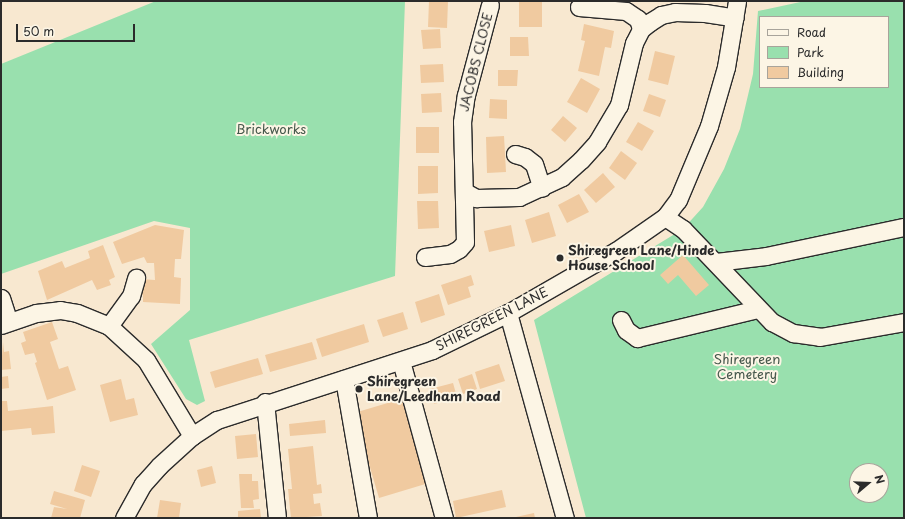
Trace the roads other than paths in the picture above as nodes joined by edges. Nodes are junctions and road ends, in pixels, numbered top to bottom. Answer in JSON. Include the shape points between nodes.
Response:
{"nodes":[{"id":1,"x":490,"y":4,"type":"dead end"},
{"id":2,"x":579,"y":7,"type":"dead end"},
{"id":3,"x":736,"y":9,"type":"edge"},
{"id":4,"x":641,"y":29,"type":"junction"},
{"id":5,"x":515,"y":154,"type":"dead end"},
{"id":6,"x":542,"y":188,"type":"junction"},
{"id":7,"x":466,"y":192,"type":"junction"},
{"id":8,"x":665,"y":217,"type":"junction"},
{"id":9,"x":904,"y":227,"type":"edge"},
{"id":10,"x":425,"y":257,"type":"dead end"},
{"id":11,"x":716,"y":262,"type":"junction"},
{"id":12,"x":136,"y":278,"type":"dead end"},
{"id":13,"x":1,"y":298,"type":"edge"},
{"id":14,"x":758,"y":309,"type":"junction"},
{"id":15,"x":508,"y":313,"type":"junction"},
{"id":16,"x":621,"y":320,"type":"dead end"},
{"id":17,"x":904,"y":322,"type":"edge"},
{"id":18,"x":5,"y":324,"type":"edge"},
{"id":19,"x":109,"y":326,"type":"junction"},
{"id":20,"x":401,"y":361,"type":"junction"},
{"id":21,"x":344,"y":379,"type":"junction"},
{"id":22,"x":265,"y":402,"type":"junction"},
{"id":23,"x":192,"y":436,"type":"junction"},
{"id":24,"x":124,"y":518,"type":"edge"},
{"id":25,"x":277,"y":518,"type":"edge"},
{"id":26,"x":368,"y":518,"type":"edge"},
{"id":27,"x":444,"y":518,"type":"edge"},
{"id":28,"x":565,"y":518,"type":"edge"}],
"edges":[{"from":1,"to":7,"type":"street","name":"JACOBS CLOSE","via":[[466,95],[462,122],[462,181]]},
{"from":2,"to":4,"type":"street","via":[[626,11],[638,19]]},
{"from":3,"to":4,"type":"street","via":[[705,13],[675,12],[661,15]]},
{"from":3,"to":8,"type":"street","name":"SHIREGREEN LANE","via":[[726,67],[709,126],[684,189]]},
{"from":4,"to":6,"type":"street","via":[[634,43],[621,98],[610,123],[581,160],[562,177]]},
{"from":5,"to":6,"type":"street","via":[[525,157],[534,164]]},
{"from":6,"to":7,"type":"street","via":[[519,197],[476,198]]},
{"from":7,"to":10,"type":"street","name":"JACOBS CLOSE","via":[[465,242],[450,254]]},
{"from":8,"to":11,"type":"street","via":[[683,229]]},
{"from":8,"to":15,"type":"street","name":"SHIREGREEN LANE","via":[[616,251]]},
{"from":9,"to":11,"type":"street","via":[[766,256]]},
{"from":11,"to":14,"type":"street"},
{"from":12,"to":19,"type":"street","via":[[131,296]]},
{"from":13,"to":18,"type":"street"},
{"from":14,"to":16,"type":"street","via":[[637,338],[626,330]]},
{"from":14,"to":17,"type":"street","via":[[772,322],[793,333],[820,337]]},
{"from":15,"to":20,"type":"street","name":"SHIREGREEN LANE","via":[[432,350]]},
{"from":15,"to":28,"type":"street"},
{"from":18,"to":19,"type":"street","via":[[48,310],[60,310],[77,313]]},
{"from":19,"to":23,"type":"street","via":[[146,360]]},
{"from":20,"to":21,"type":"street","name":"SHIREGREEN LANE"},
{"from":20,"to":27,"type":"street"},
{"from":21,"to":22,"type":"street","name":"SHIREGREEN LANE"},
{"from":21,"to":26,"type":"street"},
{"from":22,"to":23,"type":"street","name":"SHIREGREEN LANE","via":[[217,420]]},
{"from":22,"to":25,"type":"street"},
{"from":23,"to":24,"type":"street","name":"SHIREGREEN LANE","via":[[143,484]]}]}
